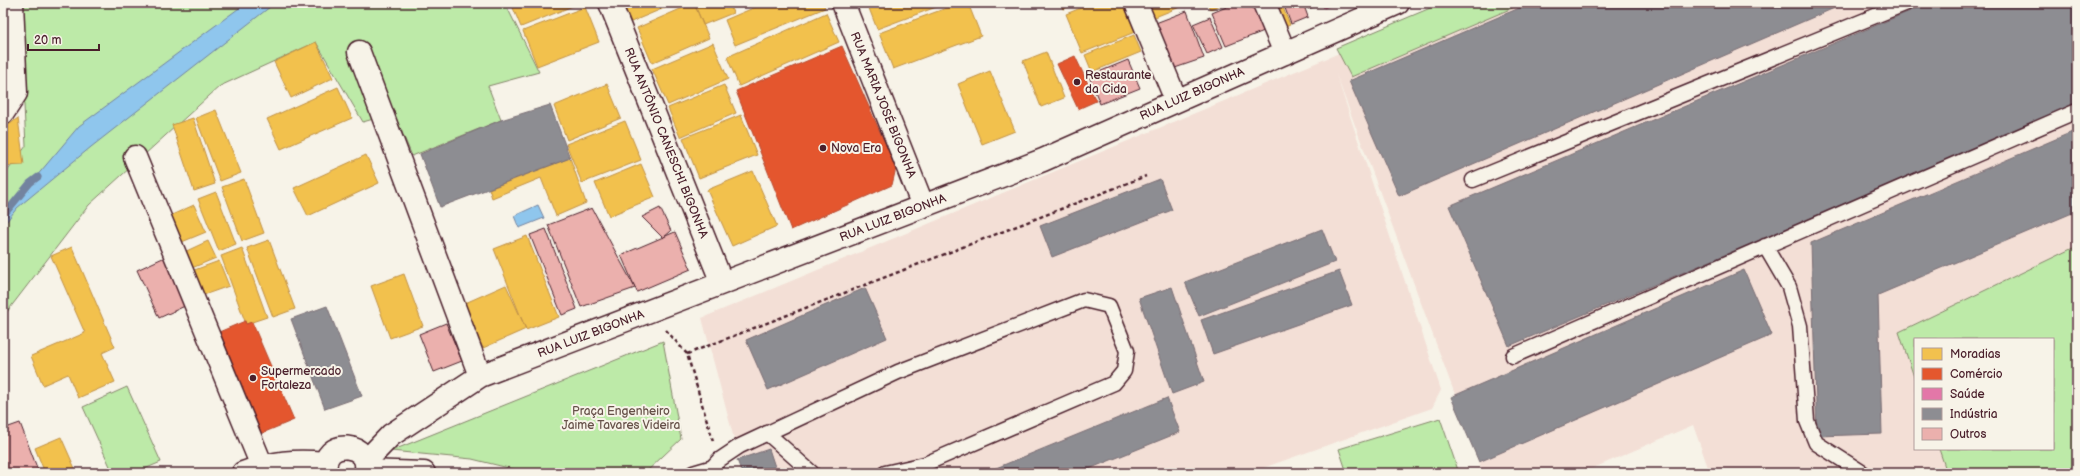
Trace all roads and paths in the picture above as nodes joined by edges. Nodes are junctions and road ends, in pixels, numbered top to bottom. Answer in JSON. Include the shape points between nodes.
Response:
{"nodes":[{"id":1,"x":12,"y":3,"type":"edge"},
{"id":2,"x":610,"y":3,"type":"edge"},
{"id":3,"x":843,"y":3,"type":"edge"},
{"id":4,"x":1136,"y":3,"type":"edge"},
{"id":5,"x":1264,"y":3,"type":"edge"},
{"id":6,"x":1398,"y":3,"type":"edge"},
{"id":7,"x":1907,"y":3,"type":"edge"},
{"id":8,"x":359,"y":52,"type":"dead end"},
{"id":9,"x":1285,"y":53,"type":"junction"},
{"id":10,"x":1176,"y":100,"type":"junction"},
{"id":11,"x":2077,"y":111,"type":"edge"},
{"id":12,"x":3,"y":112,"type":"edge"},
{"id":13,"x":134,"y":157,"type":"dead end"},
{"id":14,"x":1146,"y":176,"type":"dead end"},
{"id":15,"x":1473,"y":180,"type":"dead end"},
{"id":16,"x":923,"y":206,"type":"junction"},
{"id":17,"x":1765,"y":246,"type":"junction"},
{"id":18,"x":722,"y":283,"type":"junction"},
{"id":19,"x":650,"y":311,"type":"junction"},
{"id":20,"x":687,"y":354,"type":"junction"},
{"id":21,"x":1513,"y":356,"type":"dead end"},
{"id":22,"x":480,"y":376,"type":"junction"},
{"id":23,"x":767,"y":433,"type":"junction"},
{"id":24,"x":363,"y":463,"type":"edge"},
{"id":25,"x":712,"y":467,"type":"edge"},
{"id":26,"x":326,"y":468,"type":"edge"},
{"id":27,"x":253,"y":470,"type":"edge"},
{"id":28,"x":424,"y":473,"type":"edge"},
{"id":29,"x":693,"y":473,"type":"edge"},
{"id":30,"x":812,"y":473,"type":"edge"},
{"id":31,"x":885,"y":473,"type":"edge"},
{"id":32,"x":1863,"y":473,"type":"edge"}],
"edges":[{"from":1,"to":12,"type":"street","via":[[16,93]]},
{"from":2,"to":18,"type":"street","name":"RUA ANTÔNIO CANESCHI BIGONHA"},
{"from":3,"to":16,"type":"street","name":"RUA MARIA JOSÉ BIGONHA"},
{"from":4,"to":10,"type":"street"},
{"from":5,"to":9,"type":"street"},
{"from":6,"to":9,"type":"street","name":"RUA LUIZ BIGONHA"},
{"from":7,"to":15,"type":"lane"},
{"from":8,"to":22,"type":"street"},
{"from":9,"to":10,"type":"street","name":"RUA LUIZ BIGONHA"},
{"from":10,"to":16,"type":"street","name":"RUA LUIZ BIGONHA","via":[[1043,160]]},
{"from":11,"to":17,"type":"lane"},
{"from":13,"to":27,"type":"street"},
{"from":14,"to":20,"type":"path"},
{"from":16,"to":18,"type":"street","name":"RUA LUIZ BIGONHA"},
{"from":17,"to":21,"type":"lane"},
{"from":17,"to":32,"type":"lane","via":[[1789,287],[1800,326],[1807,421],[1816,443]]},
{"from":18,"to":19,"type":"street","name":"RUA LUIZ BIGONHA"},
{"from":19,"to":20,"type":"path"},
{"from":19,"to":22,"type":"street","name":"RUA LUIZ BIGONHA"},
{"from":20,"to":25,"type":"path"},
{"from":22,"to":24,"type":"street","name":"RUA LUIZ BIGONHA","via":[[391,436]]},
{"from":23,"to":25,"type":"lane","via":[[740,446]]},
{"from":23,"to":30,"type":"lane"},
{"from":23,"to":31,"type":"lane","via":[[898,372],[1084,300],[1108,306],[1127,351],[1124,371],[1114,383],[925,464]]},
{"from":24,"to":26,"type":"street","via":[[345,446],[329,455]]},
{"from":24,"to":28,"type":"street"},
{"from":25,"to":29,"type":"lane"},
{"from":26,"to":27,"type":"street","via":[[298,460]]}]}
